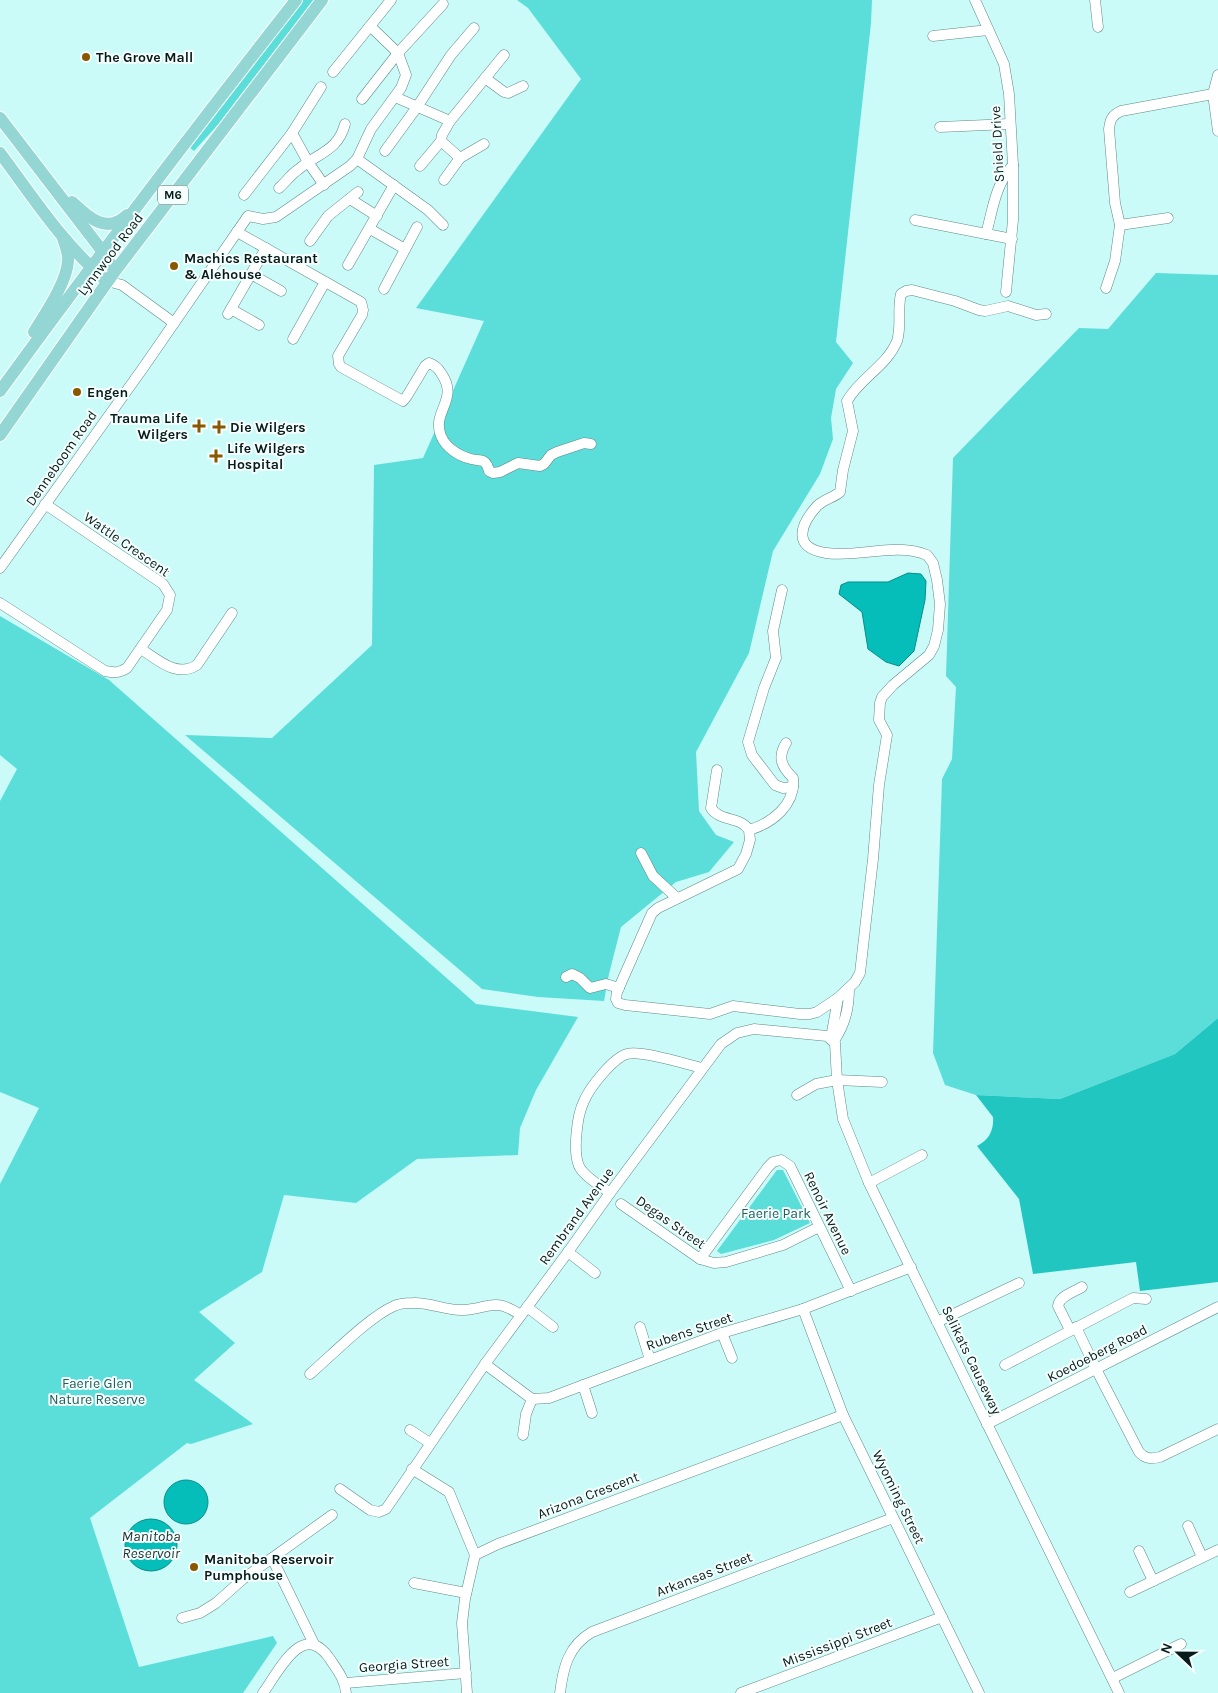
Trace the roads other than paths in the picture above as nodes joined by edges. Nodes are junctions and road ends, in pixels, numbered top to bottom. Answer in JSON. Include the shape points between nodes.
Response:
{"nodes":[{"id":1,"x":296,"y":0,"type":"edge"},
{"id":2,"x":322,"y":0,"type":"edge"},
{"id":3,"x":391,"y":0,"type":"edge"},
{"id":4,"x":976,"y":0,"type":"edge"},
{"id":5,"x":1095,"y":0,"type":"edge"},
{"id":6,"x":443,"y":4,"type":"dead end"},
{"id":7,"x":370,"y":26,"type":"junction"},
{"id":8,"x":1098,"y":27,"type":"dead end"},
{"id":9,"x":474,"y":28,"type":"dead end"},
{"id":10,"x":988,"y":30,"type":"junction"},
{"id":11,"x":933,"y":36,"type":"dead end"},
{"id":12,"x":398,"y":53,"type":"junction"},
{"id":13,"x":504,"y":55,"type":"dead end"},
{"id":14,"x":333,"y":72,"type":"dead end"},
{"id":15,"x":1218,"y":75,"type":"edge"},
{"id":16,"x":485,"y":78,"type":"junction"},
{"id":17,"x":523,"y":86,"type":"dead end"},
{"id":18,"x":321,"y":87,"type":"dead end"},
{"id":19,"x":1213,"y":94,"type":"junction"},
{"id":20,"x":395,"y":97,"type":"junction"},
{"id":21,"x":362,"y":99,"type":"dead end"},
{"id":22,"x":417,"y":107,"type":"junction"},
{"id":23,"x":0,"y":118,"type":"edge"},
{"id":24,"x":450,"y":122,"type":"junction"},
{"id":25,"x":345,"y":124,"type":"dead end"},
{"id":26,"x":1010,"y":124,"type":"junction"},
{"id":27,"x":940,"y":127,"type":"dead end"},
{"id":28,"x":1218,"y":131,"type":"edge"},
{"id":29,"x":292,"y":133,"type":"junction"},
{"id":30,"x":441,"y":141,"type":"junction"},
{"id":31,"x":484,"y":144,"type":"dead end"},
{"id":32,"x":385,"y":151,"type":"dead end"},
{"id":33,"x":27,"y":152,"type":"junction"},
{"id":34,"x":0,"y":153,"type":"edge"},
{"id":35,"x":460,"y":158,"type":"junction"},
{"id":36,"x":357,"y":159,"type":"junction"},
{"id":37,"x":308,"y":162,"type":"junction"},
{"id":38,"x":1013,"y":165,"type":"junction"},
{"id":39,"x":420,"y":166,"type":"dead end"},
{"id":40,"x":444,"y":180,"type":"dead end"},
{"id":41,"x":394,"y":184,"type":"junction"},
{"id":42,"x":324,"y":185,"type":"junction"},
{"id":43,"x":279,"y":188,"type":"dead end"},
{"id":44,"x":244,"y":195,"type":"dead end"},
{"id":45,"x":138,"y":204,"type":"junction"},
{"id":46,"x":377,"y":216,"type":"junction"},
{"id":47,"x":1168,"y":218,"type":"dead end"},
{"id":48,"x":915,"y":220,"type":"dead end"},
{"id":49,"x":443,"y":225,"type":"dead end"},
{"id":50,"x":1120,"y":225,"type":"junction"},
{"id":51,"x":417,"y":227,"type":"dead end"},
{"id":52,"x":370,"y":228,"type":"junction"},
{"id":53,"x":237,"y":232,"type":"junction"},
{"id":54,"x":986,"y":234,"type":"junction"},
{"id":55,"x":63,"y":238,"type":"junction"},
{"id":56,"x":1012,"y":239,"type":"junction"},
{"id":57,"x":310,"y":240,"type":"dead end"},
{"id":58,"x":266,"y":248,"type":"junction"},
{"id":59,"x":405,"y":249,"type":"junction"},
{"id":60,"x":103,"y":252,"type":"junction"},
{"id":61,"x":348,"y":265,"type":"dead end"},
{"id":62,"x":90,"y":267,"type":"junction"},
{"id":63,"x":251,"y":274,"type":"junction"},
{"id":64,"x":111,"y":276,"type":"junction"},
{"id":65,"x":325,"y":282,"type":"junction"},
{"id":66,"x":1106,"y":288,"type":"dead end"},
{"id":67,"x":384,"y":289,"type":"dead end"},
{"id":68,"x":281,"y":291,"type":"dead end"},
{"id":69,"x":1006,"y":292,"type":"dead end"},
{"id":70,"x":1046,"y":314,"type":"dead end"},
{"id":71,"x":174,"y":323,"type":"junction"},
{"id":72,"x":259,"y":324,"type":"dead end"},
{"id":73,"x":293,"y":339,"type":"dead end"},
{"id":74,"x":0,"y":388,"type":"edge"},
{"id":75,"x":0,"y":392,"type":"edge"},
{"id":76,"x":0,"y":435,"type":"edge"},
{"id":77,"x":591,"y":444,"type":"dead end"},
{"id":78,"x":45,"y":504,"type":"junction"},
{"id":79,"x":0,"y":568,"type":"edge"},
{"id":80,"x":782,"y":590,"type":"dead end"},
{"id":81,"x":0,"y":602,"type":"edge"},
{"id":82,"x":232,"y":613,"type":"dead end"},
{"id":83,"x":142,"y":649,"type":"junction"},
{"id":84,"x":786,"y":743,"type":"dead end"},
{"id":85,"x":717,"y":770,"type":"dead end"},
{"id":86,"x":792,"y":787,"type":"junction"},
{"id":87,"x":750,"y":830,"type":"junction"},
{"id":88,"x":641,"y":853,"type":"dead end"},
{"id":89,"x":677,"y":898,"type":"junction"},
{"id":90,"x":566,"y":977,"type":"dead end"},
{"id":91,"x":619,"y":988,"type":"junction"},
{"id":92,"x":849,"y":988,"type":"junction"},
{"id":93,"x":838,"y":998,"type":"junction"},
{"id":94,"x":830,"y":1038,"type":"junction"},
{"id":95,"x":702,"y":1068,"type":"junction"},
{"id":96,"x":837,"y":1080,"type":"junction"},
{"id":97,"x":882,"y":1082,"type":"dead end"},
{"id":98,"x":797,"y":1095,"type":"dead end"},
{"id":99,"x":922,"y":1155,"type":"dead end"},
{"id":100,"x":869,"y":1183,"type":"junction"},
{"id":101,"x":610,"y":1193,"type":"junction"},
{"id":102,"x":622,"y":1204,"type":"dead end"},
{"id":103,"x":819,"y":1227,"type":"junction"},
{"id":104,"x":568,"y":1252,"type":"junction"},
{"id":105,"x":700,"y":1259,"type":"junction"},
{"id":106,"x":911,"y":1267,"type":"junction"},
{"id":107,"x":595,"y":1273,"type":"dead end"},
{"id":108,"x":1019,"y":1283,"type":"dead end"},
{"id":109,"x":1082,"y":1287,"type":"dead end"},
{"id":110,"x":851,"y":1291,"type":"junction"},
{"id":111,"x":1146,"y":1299,"type":"dead end"},
{"id":112,"x":1218,"y":1307,"type":"edge"},
{"id":113,"x":803,"y":1309,"type":"junction"},
{"id":114,"x":524,"y":1311,"type":"junction"},
{"id":115,"x":937,"y":1322,"type":"junction"},
{"id":116,"x":553,"y":1327,"type":"dead end"},
{"id":117,"x":640,"y":1327,"type":"dead end"},
{"id":118,"x":1073,"y":1329,"type":"junction"},
{"id":119,"x":722,"y":1333,"type":"junction"},
{"id":120,"x":732,"y":1358,"type":"dead end"},
{"id":121,"x":650,"y":1360,"type":"junction"},
{"id":122,"x":485,"y":1364,"type":"junction"},
{"id":123,"x":1005,"y":1365,"type":"dead end"},
{"id":124,"x":1096,"y":1369,"type":"junction"},
{"id":125,"x":310,"y":1374,"type":"dead end"},
{"id":126,"x":583,"y":1384,"type":"junction"},
{"id":127,"x":532,"y":1399,"type":"junction"},
{"id":128,"x":592,"y":1412,"type":"dead end"},
{"id":129,"x":843,"y":1415,"type":"junction"},
{"id":130,"x":988,"y":1424,"type":"junction"},
{"id":131,"x":1218,"y":1429,"type":"edge"},
{"id":132,"x":410,"y":1430,"type":"dead end"},
{"id":133,"x":522,"y":1435,"type":"dead end"},
{"id":134,"x":430,"y":1443,"type":"junction"},
{"id":135,"x":412,"y":1469,"type":"junction"},
{"id":136,"x":340,"y":1488,"type":"dead end"},
{"id":137,"x":332,"y":1515,"type":"dead end"},
{"id":138,"x":893,"y":1518,"type":"junction"},
{"id":139,"x":1188,"y":1526,"type":"dead end"},
{"id":140,"x":1218,"y":1550,"type":"edge"},
{"id":141,"x":1139,"y":1551,"type":"dead end"},
{"id":142,"x":475,"y":1555,"type":"junction"},
{"id":143,"x":1202,"y":1557,"type":"junction"},
{"id":144,"x":272,"y":1558,"type":"junction"},
{"id":145,"x":1152,"y":1581,"type":"junction"},
{"id":146,"x":414,"y":1583,"type":"dead end"},
{"id":147,"x":1130,"y":1592,"type":"dead end"},
{"id":148,"x":466,"y":1593,"type":"junction"},
{"id":149,"x":942,"y":1617,"type":"junction"},
{"id":150,"x":182,"y":1618,"type":"dead end"},
{"id":151,"x":314,"y":1644,"type":"junction"},
{"id":152,"x":1180,"y":1644,"type":"dead end"},
{"id":153,"x":466,"y":1673,"type":"junction"},
{"id":154,"x":1113,"y":1678,"type":"junction"},
{"id":155,"x":346,"y":1688,"type":"edge"},
{"id":156,"x":263,"y":1693,"type":"edge"},
{"id":157,"x":467,"y":1693,"type":"edge"},
{"id":158,"x":560,"y":1693,"type":"edge"},
{"id":159,"x":741,"y":1693,"type":"edge"},
{"id":160,"x":979,"y":1693,"type":"edge"},
{"id":161,"x":1119,"y":1693,"type":"edge"}],
"edges":[{"from":1,"to":45,"type":"main road","name":"Lynnwood Road","number":"M6"},
{"from":2,"to":64,"type":"main road","name":"Lynnwood Road","number":"M6"},
{"from":3,"to":7,"type":"street"},
{"from":4,"to":10,"type":"street","name":"Shield Drive"},
{"from":5,"to":8,"type":"street"},
{"from":6,"to":12,"type":"street"},
{"from":7,"to":12,"type":"street"},
{"from":7,"to":14,"type":"street"},
{"from":9,"to":22,"type":"street","via":[[445,63]]},
{"from":10,"to":11,"type":"street"},
{"from":10,"to":26,"type":"street","name":"Shield Drive","via":[[1004,64]]},
{"from":12,"to":20,"type":"street","via":[[406,76]]},
{"from":12,"to":21,"type":"street"},
{"from":13,"to":16,"type":"street"},
{"from":15,"to":19,"type":"street"},
{"from":16,"to":17,"type":"street","via":[[508,93]]},
{"from":16,"to":24,"type":"street"},
{"from":18,"to":29,"type":"street"},
{"from":19,"to":28,"type":"street"},
{"from":19,"to":50,"type":"street","via":[[1114,115],[1109,129]]},
{"from":20,"to":22,"type":"street"},
{"from":20,"to":36,"type":"street","via":[[371,129]]},
{"from":22,"to":24,"type":"street"},
{"from":22,"to":32,"type":"street"},
{"from":23,"to":33,"type":"main road"},
{"from":24,"to":30,"type":"street"},
{"from":25,"to":37,"type":"street","via":[[331,149]]},
{"from":26,"to":27,"type":"street"},
{"from":26,"to":38,"type":"street","name":"Shield Drive"},
{"from":29,"to":37,"type":"street"},
{"from":29,"to":44,"type":"street"},
{"from":30,"to":35,"type":"street"},
{"from":30,"to":39,"type":"street"},
{"from":31,"to":35,"type":"street"},
{"from":33,"to":45,"type":"main road","via":[[93,221],[106,224],[121,221]]},
{"from":33,"to":60,"type":"main road"},
{"from":34,"to":55,"type":"main road"},
{"from":35,"to":40,"type":"street"},
{"from":36,"to":41,"type":"street"},
{"from":36,"to":42,"type":"street"},
{"from":37,"to":42,"type":"street"},
{"from":37,"to":43,"type":"street"},
{"from":38,"to":54,"type":"street","via":[[998,187]]},
{"from":38,"to":56,"type":"street","name":"Shield Drive"},
{"from":41,"to":46,"type":"street"},
{"from":41,"to":49,"type":"street"},
{"from":42,"to":53,"type":"street","name":"Denneboom Road","via":[[276,217],[248,216]]},
{"from":45,"to":60,"type":"main road","name":"Lynnwood Road","number":"M6"},
{"from":46,"to":52,"type":"street"},
{"from":46,"to":57,"type":"street","via":[[354,195],[328,216]]},
{"from":47,"to":50,"type":"street"},
{"from":48,"to":54,"type":"street"},
{"from":50,"to":66,"type":"street","via":[[1115,261]]},
{"from":51,"to":59,"type":"street"},
{"from":52,"to":59,"type":"street"},
{"from":52,"to":61,"type":"street"},
{"from":53,"to":58,"type":"street"},
{"from":53,"to":71,"type":"street","name":"Denneboom Road"},
{"from":54,"to":56,"type":"street"},
{"from":55,"to":62,"type":"main road"},
{"from":55,"to":74,"type":"main road","via":[[67,270],[50,307]]},
{"from":56,"to":69,"type":"street","name":"Shield Drive"},
{"from":58,"to":63,"type":"street"},
{"from":58,"to":65,"type":"street"},
{"from":59,"to":67,"type":"street"},
{"from":60,"to":62,"type":"main road","name":"Lynnwood Road","number":"M6"},
{"from":60,"to":64,"type":"main road"},
{"from":62,"to":64,"type":"main road"},
{"from":62,"to":75,"type":"main road","name":"Lynnwood Road","number":"M6"},
{"from":63,"to":68,"type":"street"},
{"from":63,"to":72,"type":"street","via":[[230,312]]},
{"from":64,"to":71,"type":"street"},
{"from":64,"to":76,"type":"main road","name":"Lynnwood Road","number":"M6"},
{"from":65,"to":73,"type":"street"},
{"from":65,"to":77,"type":"street","via":[[363,306],[362,315],[338,356],[338,364],[400,400],[407,396],[422,370],[430,363],[435,366],[448,387],[438,422],[448,447],[468,458],[482,461],[494,473],[518,463],[540,466],[557,452],[584,443]]},
{"from":70,"to":92,"type":"street","via":[[1036,315],[1008,306],[979,310],[912,290],[901,294],[896,342],[887,358],[847,401],[853,431],[840,492],[817,507],[802,533],[807,544],[824,553],[900,551],[924,554],[933,563],[940,597],[938,630],[931,652],[885,694],[880,703],[879,720],[887,737],[879,785],[861,967],[858,978]]},
{"from":71,"to":78,"type":"street","name":"Denneboom Road"},
{"from":78,"to":79,"type":"street","name":"Denneboom Road"},
{"from":78,"to":83,"type":"street","name":"Wattle Crescent","via":[[168,590],[170,601],[167,610]]},
{"from":80,"to":86,"type":"street","via":[[773,631],[776,658],[748,742],[752,755],[775,784],[783,788]]},
{"from":81,"to":83,"type":"street","name":"Wattle Crescent","via":[[106,671],[120,673]]},
{"from":82,"to":83,"type":"street","via":[[197,665],[190,670],[174,669]]},
{"from":84,"to":86,"type":"street","via":[[781,761],[793,777]]},
{"from":85,"to":87,"type":"street","via":[[711,808],[719,816],[746,825]]},
{"from":86,"to":87,"type":"street","via":[[789,802],[782,812]]},
{"from":87,"to":89,"type":"street","via":[[750,840],[740,867]]},
{"from":88,"to":89,"type":"street","via":[[653,876]]},
{"from":89,"to":91,"type":"street","via":[[651,915]]},
{"from":90,"to":91,"type":"street","via":[[576,975],[590,988],[606,984]]},
{"from":91,"to":93,"type":"street","via":[[616,999],[621,1004],[710,1014],[733,1006],[810,1014]]},
{"from":92,"to":93,"type":"street"},
{"from":92,"to":94,"type":"street","via":[[845,1021]]},
{"from":93,"to":94,"type":"street","name":"Selikats Causeway"},
{"from":94,"to":95,"type":"street","name":"Rembrand Avenue","via":[[748,1030],[727,1039]]},
{"from":94,"to":96,"type":"street","name":"Selikats Causeway"},
{"from":95,"to":101,"type":"street","name":"Rembrand Avenue"},
{"from":95,"to":101,"type":"street","via":[[640,1053],[628,1054],[611,1065],[587,1095],[582,1104],[577,1160],[583,1172]]},
{"from":96,"to":97,"type":"street"},
{"from":96,"to":98,"type":"street","via":[[816,1084]]},
{"from":96,"to":100,"type":"street","name":"Selikats Causeway","via":[[842,1119]]},
{"from":99,"to":100,"type":"street"},
{"from":100,"to":106,"type":"street","name":"Selikats Causeway"},
{"from":101,"to":104,"type":"street","name":"Rembrand Avenue"},
{"from":102,"to":105,"type":"street","name":"Degas Street"},
{"from":103,"to":105,"type":"street","name":"Degas Street","via":[[783,1245],[732,1260],[714,1263]]},
{"from":103,"to":105,"type":"street","name":"Renoir Avenue","via":[[790,1166],[778,1160],[762,1174]]},
{"from":103,"to":110,"type":"street","name":"Renoir Avenue"},
{"from":104,"to":107,"type":"street"},
{"from":104,"to":114,"type":"street","name":"Rembrand Avenue"},
{"from":106,"to":110,"type":"street","name":"Rubens Street"},
{"from":106,"to":115,"type":"street","name":"Selikats Causeway"},
{"from":108,"to":115,"type":"street"},
{"from":109,"to":118,"type":"street","via":[[1058,1303]]},
{"from":110,"to":113,"type":"street","name":"Rubens Street"},
{"from":111,"to":118,"type":"street","via":[[1133,1298]]},
{"from":112,"to":124,"type":"street","name":"Koedoeberg Road"},
{"from":113,"to":119,"type":"street","name":"Rubens Street"},
{"from":113,"to":129,"type":"street","name":"Wyoming Street"},
{"from":114,"to":116,"type":"street"},
{"from":114,"to":122,"type":"street","name":"Rembrand Avenue"},
{"from":114,"to":125,"type":"street","via":[[497,1304],[458,1310],[415,1302],[396,1305],[382,1312]]},
{"from":115,"to":130,"type":"street","name":"Selikats Causeway"},
{"from":117,"to":121,"type":"street"},
{"from":118,"to":123,"type":"street"},
{"from":118,"to":124,"type":"street"},
{"from":119,"to":120,"type":"street"},
{"from":119,"to":121,"type":"street","name":"Rubens Street"},
{"from":121,"to":126,"type":"street","name":"Rubens Street"},
{"from":122,"to":127,"type":"street"},
{"from":122,"to":134,"type":"street","name":"Rembrand Avenue"},
{"from":124,"to":130,"type":"street","name":"Koedoeberg Road"},
{"from":124,"to":131,"type":"street","via":[[1142,1456],[1150,1459],[1160,1457]]},
{"from":126,"to":127,"type":"street","name":"Rubens Street","via":[[554,1396]]},
{"from":126,"to":128,"type":"street"},
{"from":127,"to":133,"type":"street"},
{"from":129,"to":138,"type":"street","name":"Wyoming Street"},
{"from":129,"to":142,"type":"street","name":"Arizona Crescent"},
{"from":130,"to":154,"type":"street","name":"Selikats Causeway"},
{"from":132,"to":134,"type":"street"},
{"from":134,"to":135,"type":"street","name":"Rembrand Avenue"},
{"from":135,"to":136,"type":"street","name":"Rembrand Avenue","via":[[386,1509],[379,1512],[370,1510]]},
{"from":135,"to":142,"type":"street","via":[[449,1492]]},
{"from":137,"to":144,"type":"street"},
{"from":138,"to":149,"type":"street","name":"Wyoming Street"},
{"from":138,"to":158,"type":"street","name":"Arkansas Street","via":[[592,1632],[576,1644],[570,1654]]},
{"from":139,"to":143,"type":"street"},
{"from":140,"to":143,"type":"street"},
{"from":141,"to":145,"type":"street"},
{"from":142,"to":148,"type":"street"},
{"from":143,"to":145,"type":"street"},
{"from":144,"to":150,"type":"street","via":[[208,1609]]},
{"from":144,"to":151,"type":"street"},
{"from":145,"to":147,"type":"street"},
{"from":146,"to":148,"type":"street"},
{"from":148,"to":153,"type":"street","via":[[462,1622]]},
{"from":149,"to":159,"type":"street","name":"Mississippi Street"},
{"from":149,"to":160,"type":"street","name":"Wyoming Street"},
{"from":151,"to":155,"type":"street","via":[[323,1650]]},
{"from":151,"to":156,"type":"street","via":[[294,1650]]},
{"from":152,"to":154,"type":"street"},
{"from":153,"to":155,"type":"street","name":"Georgia Street"},
{"from":153,"to":157,"type":"street"},
{"from":154,"to":161,"type":"street","name":"Selikats Causeway"}]}
